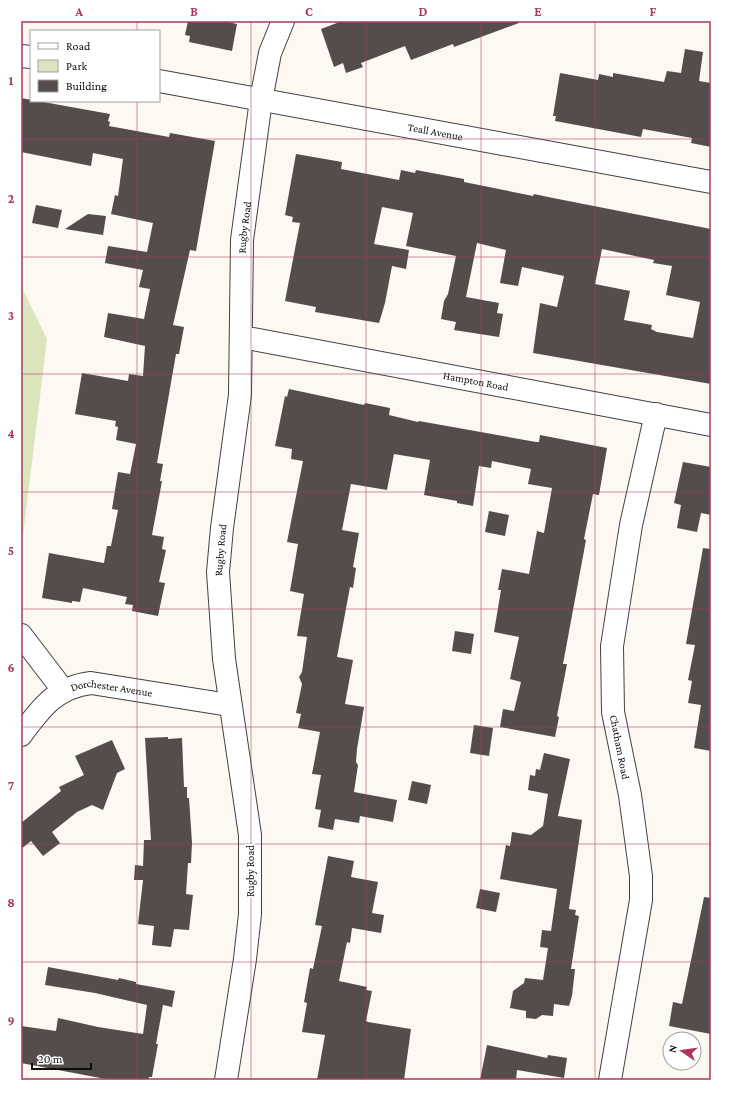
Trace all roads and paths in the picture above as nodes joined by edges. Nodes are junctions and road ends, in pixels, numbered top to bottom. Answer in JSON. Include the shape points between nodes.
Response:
{"nodes":[{"id":1,"x":282,"y":21,"type":"edge"},
{"id":2,"x":160,"y":81,"type":"edge"},
{"id":3,"x":261,"y":100,"type":"junction"},
{"id":4,"x":711,"y":182,"type":"edge"},
{"id":5,"x":242,"y":337,"type":"junction"},
{"id":6,"x":656,"y":414,"type":"junction"},
{"id":7,"x":711,"y":424,"type":"edge"},
{"id":8,"x":21,"y":635,"type":"edge"},
{"id":9,"x":63,"y":690,"type":"junction"},
{"id":10,"x":229,"y":705,"type":"junction"},
{"id":11,"x":21,"y":735,"type":"edge"},
{"id":12,"x":226,"y":1080,"type":"edge"},
{"id":13,"x":610,"y":1080,"type":"edge"}],
"edges":[{"from":1,"to":3,"type":"street","name":"Rugby Road","via":[[270,53]]},
{"from":2,"to":3,"type":"street","name":"Teall Avenue"},
{"from":3,"to":4,"type":"street","name":"Teall Avenue"},
{"from":3,"to":5,"type":"street","name":"Rugby Road","via":[[242,240]]},
{"from":5,"to":6,"type":"street","name":"Hampton Road"},
{"from":5,"to":10,"type":"street","name":"Rugby Road","via":[[240,395],[218,572]]},
{"from":6,"to":7,"type":"street","name":"Hampton Road"},
{"from":6,"to":13,"type":"street","name":"Chatham Road","via":[[631,525],[612,646],[613,712],[630,795],[642,876],[641,900]]},
{"from":8,"to":9,"type":"street","name":"Dorchester Avenue"},
{"from":9,"to":10,"type":"street","name":"Dorchester Avenue","via":[[90,683]]},
{"from":9,"to":11,"type":"street","via":[[40,709]]},
{"from":10,"to":12,"type":"street","name":"Rugby Road","via":[[244,781],[250,835],[250,914]]}]}
